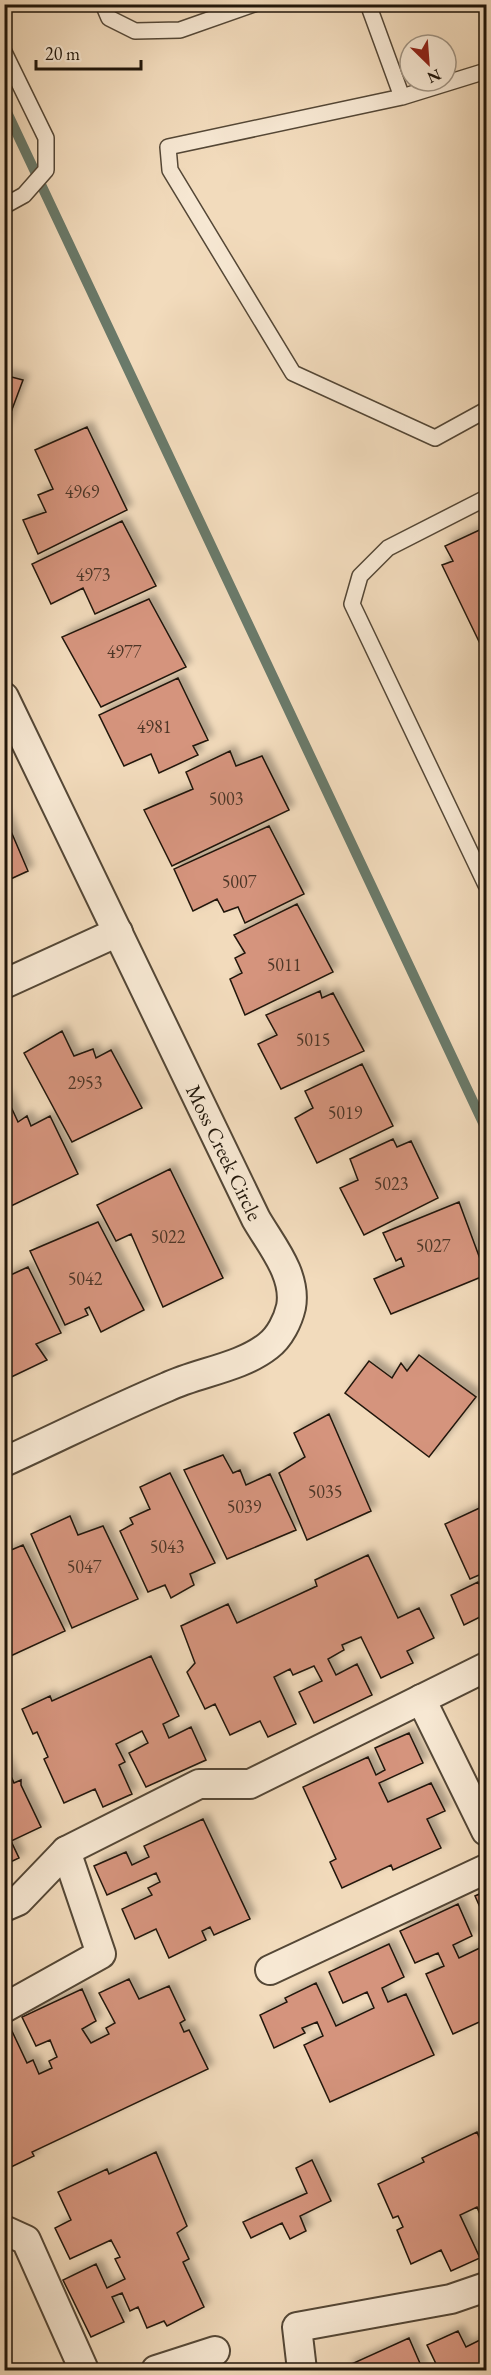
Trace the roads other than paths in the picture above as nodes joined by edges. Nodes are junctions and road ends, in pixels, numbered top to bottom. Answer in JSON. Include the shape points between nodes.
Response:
{"nodes":[{"id":1,"x":103,"y":4,"type":"edge"},
{"id":2,"x":254,"y":4,"type":"edge"},
{"id":3,"x":368,"y":4,"type":"edge"},
{"id":4,"x":4,"y":52,"type":"edge"},
{"id":5,"x":486,"y":71,"type":"edge"},
{"id":6,"x":402,"y":97,"type":"junction"},
{"id":7,"x":4,"y":206,"type":"edge"},
{"id":8,"x":486,"y":410,"type":"edge"},
{"id":9,"x":486,"y":498,"type":"edge"},
{"id":10,"x":4,"y":697,"type":"edge"},
{"id":11,"x":486,"y":885,"type":"edge"},
{"id":12,"x":118,"y":932,"type":"junction"},
{"id":13,"x":4,"y":984,"type":"edge"},
{"id":14,"x":4,"y":1462,"type":"edge"},
{"id":15,"x":486,"y":1667,"type":"edge"},
{"id":16,"x":422,"y":1699,"type":"junction"},
{"id":17,"x":486,"y":1831,"type":"edge"},
{"id":18,"x":66,"y":1851,"type":"junction"},
{"id":19,"x":486,"y":1869,"type":"edge"},
{"id":20,"x":4,"y":1907,"type":"edge"},
{"id":21,"x":270,"y":1970,"type":"dead end"},
{"id":22,"x":4,"y":2008,"type":"edge"},
{"id":23,"x":4,"y":2230,"type":"edge"},
{"id":24,"x":486,"y":2287,"type":"edge"},
{"id":25,"x":215,"y":2350,"type":"dead end"},
{"id":26,"x":84,"y":2370,"type":"edge"},
{"id":27,"x":156,"y":2370,"type":"edge"},
{"id":28,"x":302,"y":2370,"type":"edge"}],
"edges":[{"from":1,"to":2,"type":"lane","via":[[109,18],[135,31],[180,30]]},
{"from":3,"to":6,"type":"lane"},
{"from":4,"to":7,"type":"lane","via":[[46,138],[46,170],[24,195]]},
{"from":5,"to":6,"type":"lane"},
{"from":6,"to":8,"type":"lane","via":[[168,147],[170,170],[293,373],[435,438]]},
{"from":9,"to":11,"type":"lane","via":[[388,548],[360,576],[352,604]]},
{"from":10,"to":12,"type":"street","name":"Moss Creek Circle"},
{"from":12,"to":13,"type":"street"},
{"from":12,"to":14,"type":"street","name":"Moss Creek Circle","via":[[256,1219],[286,1270],[291,1282],[291,1305],[284,1327],[270,1345],[252,1356],[169,1386]]},
{"from":15,"to":16,"type":"street"},
{"from":16,"to":17,"type":"street"},
{"from":16,"to":18,"type":"street","via":[[250,1784],[199,1784]]},
{"from":18,"to":20,"type":"street","via":[[18,1901]]},
{"from":18,"to":22,"type":"street","via":[[101,1954]]},
{"from":19,"to":21,"type":"street"},
{"from":23,"to":26,"type":"street","via":[[26,2240]]},
{"from":24,"to":28,"type":"street","via":[[451,2299],[297,2327]]},
{"from":25,"to":27,"type":"street"}]}
